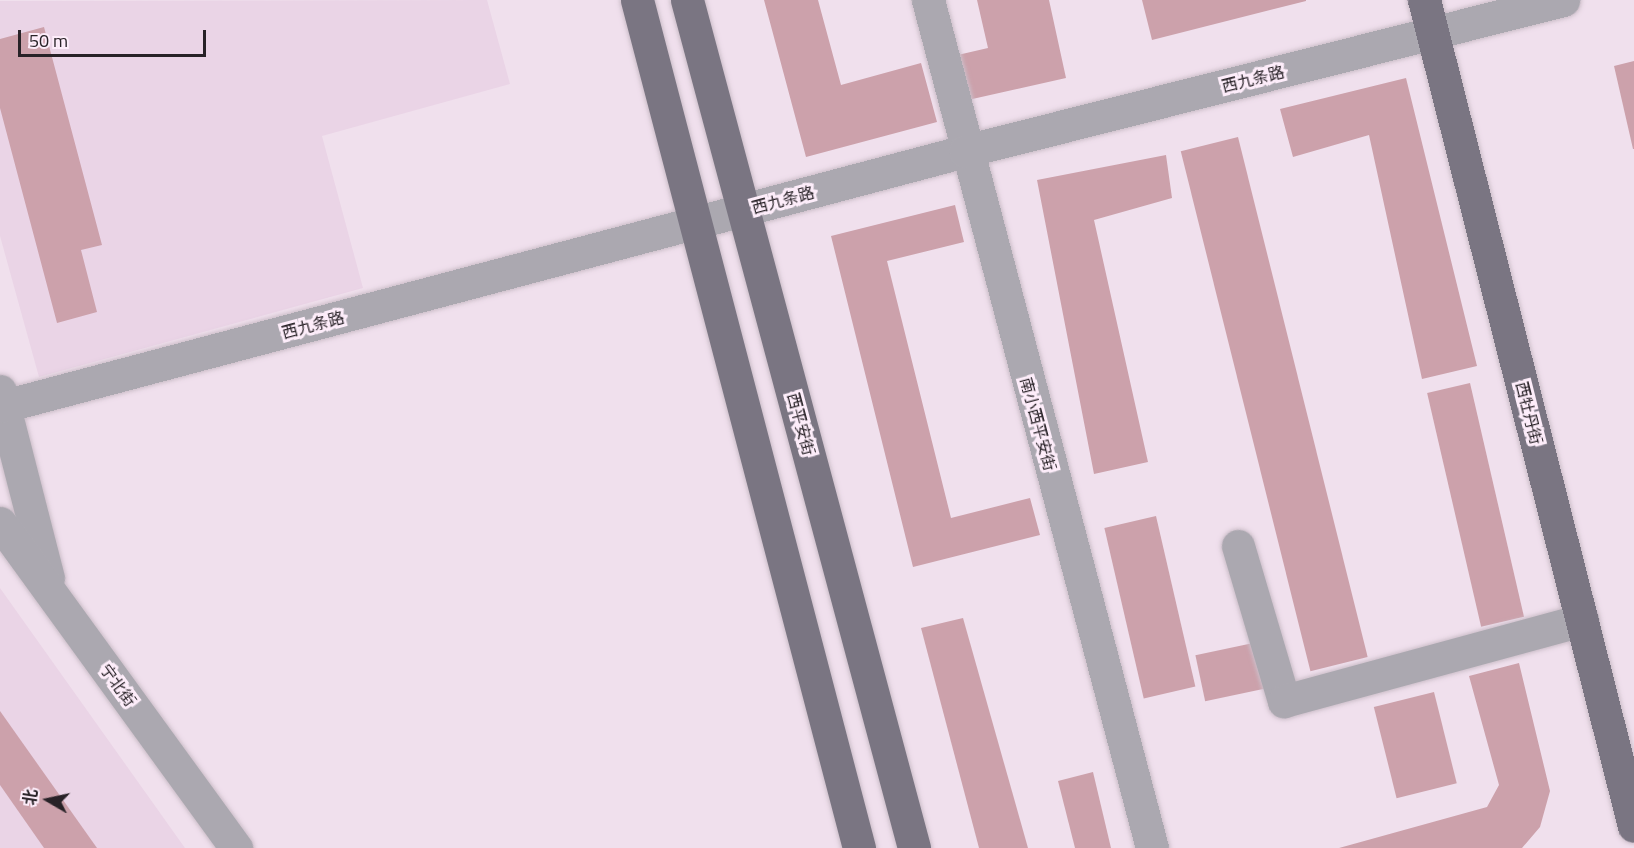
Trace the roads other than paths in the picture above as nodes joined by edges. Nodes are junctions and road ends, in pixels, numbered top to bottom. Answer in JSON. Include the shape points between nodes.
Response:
{"nodes":[{"id":1,"x":637,"y":0,"type":"edge"},
{"id":2,"x":687,"y":0,"type":"edge"},
{"id":3,"x":928,"y":0,"type":"edge"},
{"id":4,"x":1424,"y":0,"type":"edge"},
{"id":5,"x":1563,"y":0,"type":"edge"},
{"id":6,"x":1433,"y":34,"type":"junction"},
{"id":7,"x":965,"y":151,"type":"junction"},
{"id":8,"x":745,"y":211,"type":"junction"},
{"id":9,"x":696,"y":225,"type":"junction"},
{"id":10,"x":2,"y":398,"type":"edge"},
{"id":11,"x":0,"y":523,"type":"edge"},
{"id":12,"x":1238,"y":546,"type":"dead end"},
{"id":13,"x":52,"y":594,"type":"junction"},
{"id":14,"x":1582,"y":620,"type":"junction"},
{"id":15,"x":1634,"y":826,"type":"edge"},
{"id":16,"x":236,"y":848,"type":"edge"},
{"id":17,"x":859,"y":848,"type":"edge"},
{"id":18,"x":914,"y":848,"type":"edge"},
{"id":19,"x":1152,"y":848,"type":"edge"}],
"edges":[{"from":1,"to":9,"type":"main road"},
{"from":2,"to":8,"type":"main road","name":"西平安街"},
{"from":3,"to":7,"type":"street","name":"南小西平安街"},
{"from":4,"to":6,"type":"main road","name":"西牡丹街"},
{"from":5,"to":6,"type":"street","name":"西九条路"},
{"from":6,"to":7,"type":"street","name":"西九条路"},
{"from":6,"to":14,"type":"main road","name":"西牡丹街"},
{"from":7,"to":8,"type":"street","name":"西九条路"},
{"from":7,"to":19,"type":"street","name":"南小西平安街"},
{"from":8,"to":9,"type":"street","name":"西九条路"},
{"from":8,"to":18,"type":"main road","name":"西平安街"},
{"from":9,"to":10,"type":"street","name":"西九条路"},
{"from":9,"to":17,"type":"main road"},
{"from":10,"to":13,"type":"street"},
{"from":11,"to":13,"type":"street","name":"宁北街"},
{"from":12,"to":14,"type":"street","via":[[1284,701]]},
{"from":13,"to":16,"type":"street","name":"宁北街"},
{"from":14,"to":15,"type":"main road","name":"西牡丹街"}]}
